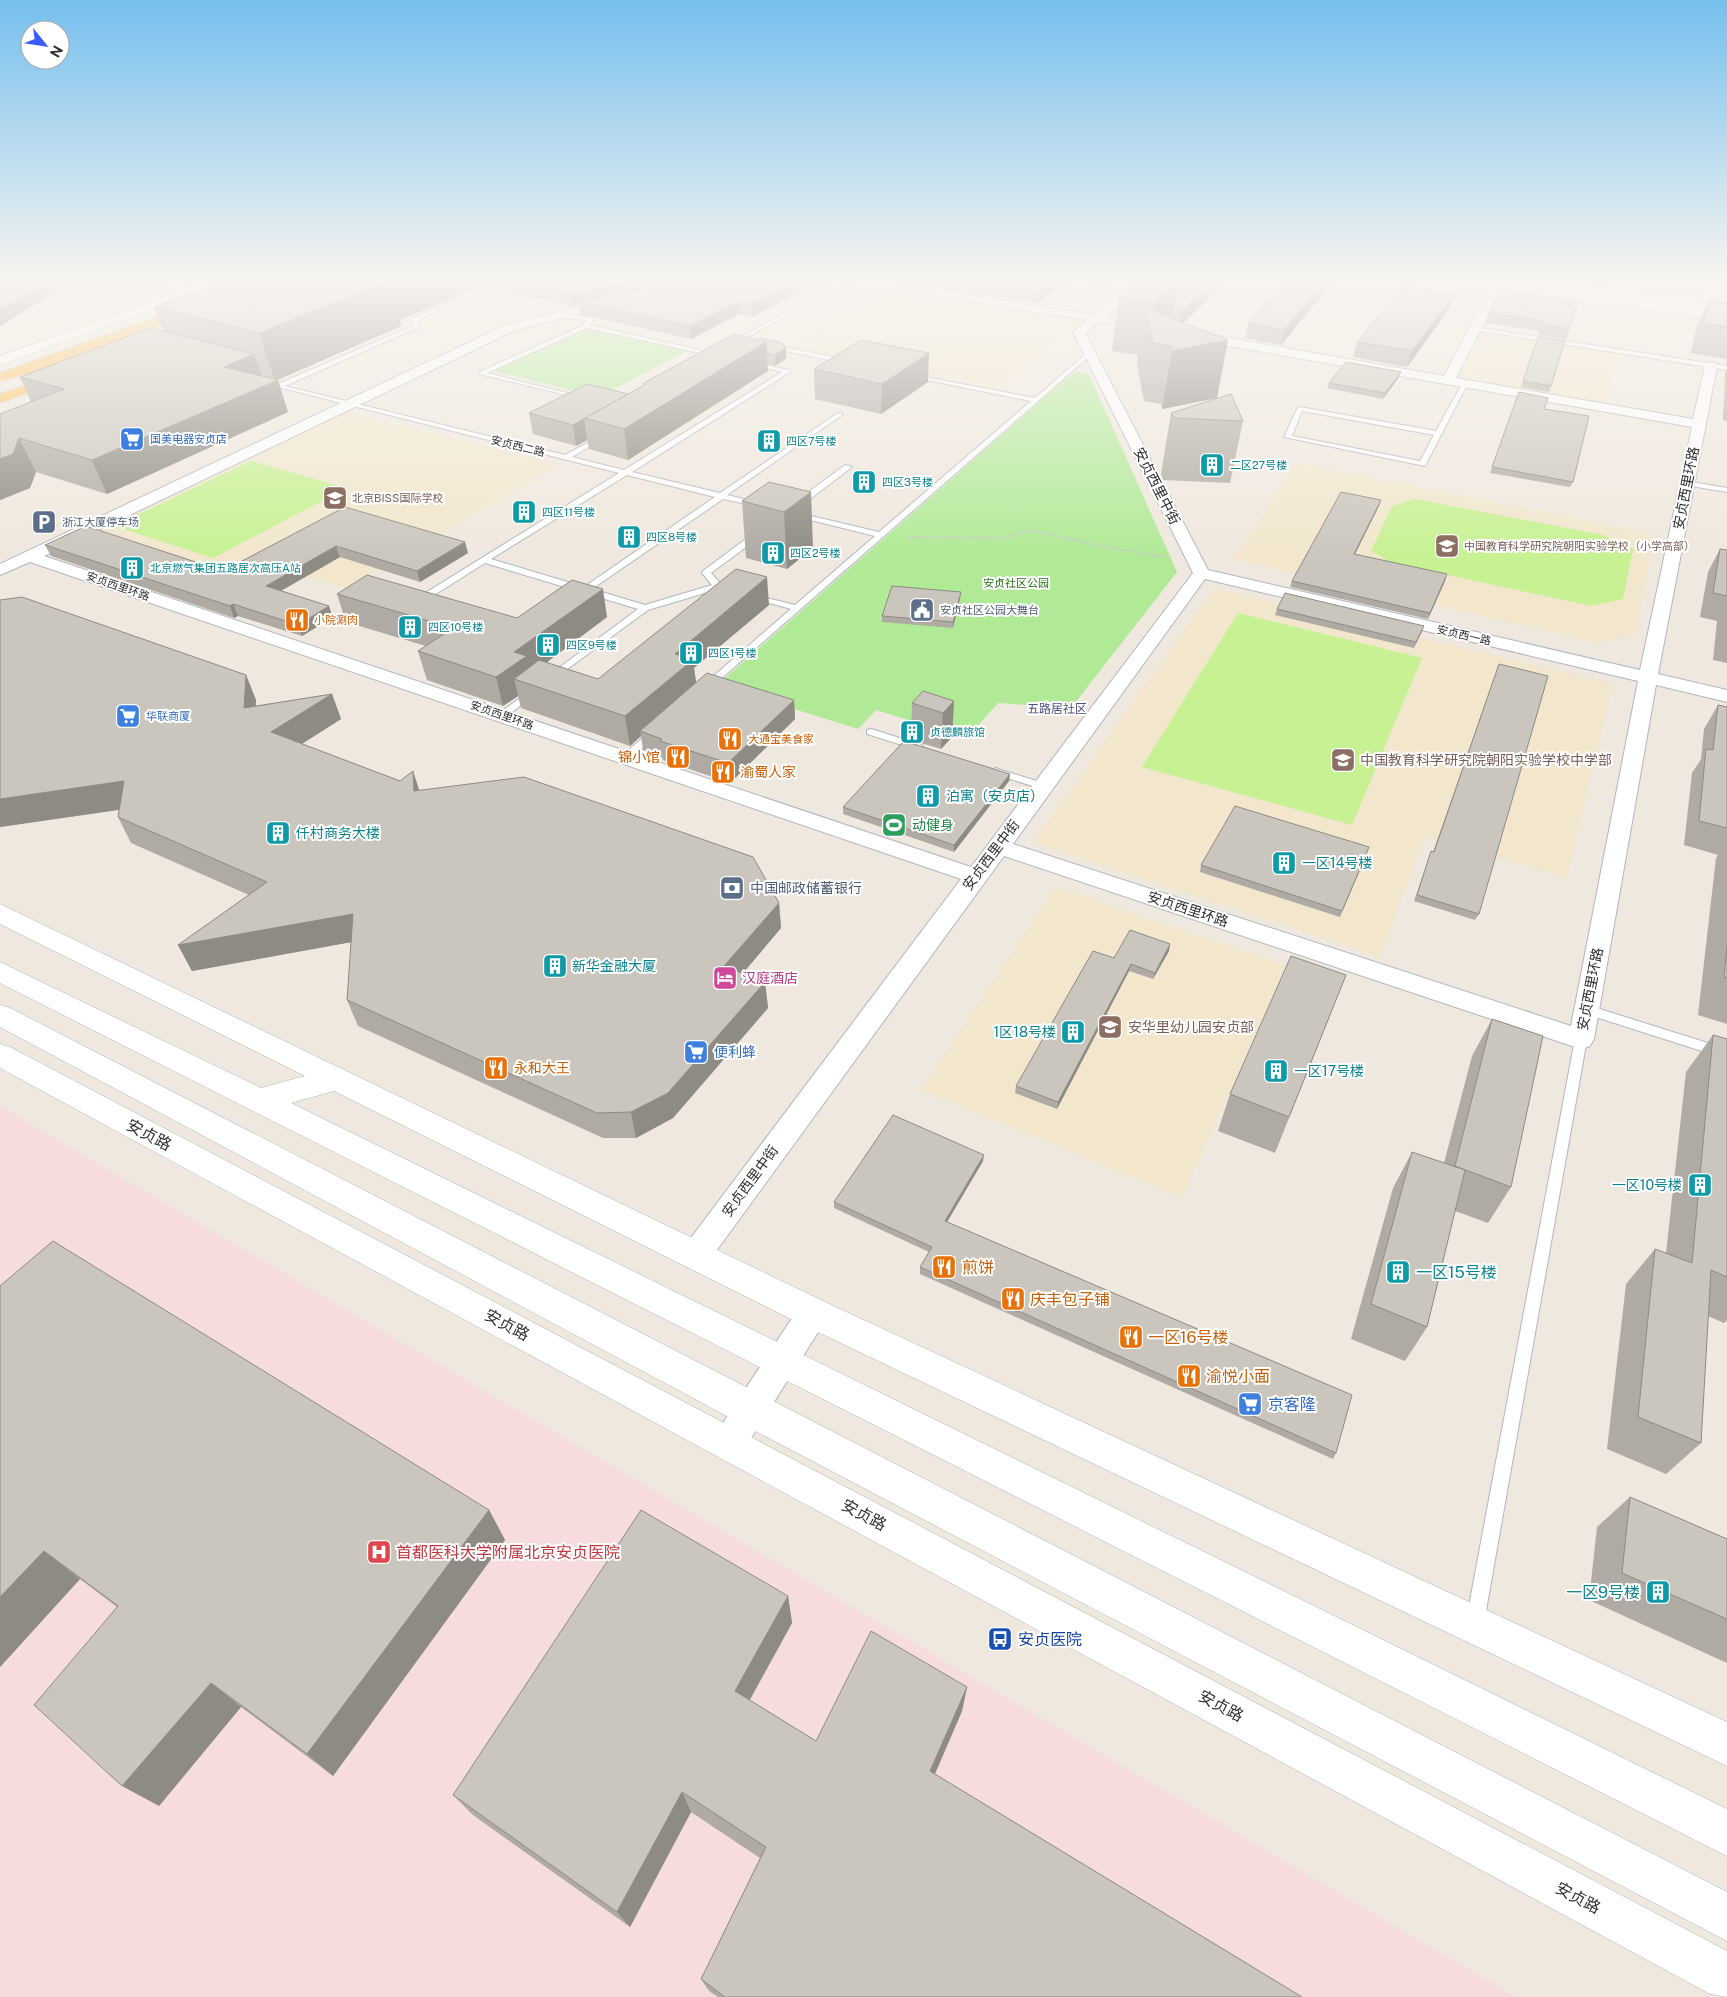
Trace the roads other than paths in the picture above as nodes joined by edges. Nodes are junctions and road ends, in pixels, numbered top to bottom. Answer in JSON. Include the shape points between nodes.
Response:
{"nodes":[{"id":1,"x":15,"y":373,"type":"edge"},
{"id":2,"x":309,"y":373,"type":"edge"},
{"id":3,"x":414,"y":373,"type":"edge"},
{"id":4,"x":482,"y":373,"type":"edge"},
{"id":5,"x":784,"y":373,"type":"edge"},
{"id":6,"x":902,"y":373,"type":"edge"},
{"id":7,"x":1066,"y":373,"type":"edge"},
{"id":8,"x":1101,"y":373,"type":"edge"},
{"id":9,"x":1409,"y":373,"type":"edge"},
{"id":10,"x":1452,"y":373,"type":"edge"},
{"id":11,"x":1717,"y":373,"type":"edge"},
{"id":12,"x":0,"y":379,"type":"edge"},
{"id":13,"x":73,"y":380,"type":"joint"},
{"id":14,"x":1448,"y":380,"type":"junction"},
{"id":15,"x":260,"y":381,"type":"edge"},
{"id":16,"x":1465,"y":383,"type":"junction"},
{"id":17,"x":279,"y":386,"type":"junction"},
{"id":18,"x":46,"y":398,"type":"edge"},
{"id":19,"x":586,"y":399,"type":"edge"},
{"id":20,"x":0,"y":400,"type":"edge"},
{"id":21,"x":1036,"y":400,"type":"junction"},
{"id":22,"x":351,"y":405,"type":"junction"},
{"id":23,"x":840,"y":414,"type":"edge"},
{"id":24,"x":1699,"y":424,"type":"junction"},
{"id":25,"x":612,"y":431,"type":"edge"},
{"id":26,"x":1438,"y":434,"type":"junction"},
{"id":27,"x":565,"y":458,"type":"junction"},
{"id":28,"x":848,"y":467,"type":"dead end"},
{"id":29,"x":1688,"y":482,"type":"junction"},
{"id":30,"x":1727,"y":490,"type":"edge"},
{"id":31,"x":766,"y":507,"type":"edge"},
{"id":32,"x":769,"y":526,"type":"edge"},
{"id":33,"x":880,"y":535,"type":"junction"},
{"id":34,"x":29,"y":556,"type":"junction"},
{"id":35,"x":484,"y":560,"type":"junction"},
{"id":36,"x":1198,"y":567,"type":"junction"},
{"id":37,"x":0,"y":570,"type":"edge"},
{"id":38,"x":718,"y":586,"type":"junction"},
{"id":39,"x":585,"y":590,"type":"junction"},
{"id":40,"x":414,"y":604,"type":"edge"},
{"id":41,"x":645,"y":608,"type":"junction"},
{"id":42,"x":797,"y":608,"type":"junction"},
{"id":43,"x":1648,"y":678,"type":"junction"},
{"id":44,"x":696,"y":696,"type":"edge"},
{"id":45,"x":1727,"y":696,"type":"edge"},
{"id":46,"x":502,"y":715,"type":"junction"},
{"id":47,"x":659,"y":728,"type":"edge"},
{"id":48,"x":871,"y":732,"type":"dead end"},
{"id":49,"x":928,"y":750,"type":"edge"},
{"id":50,"x":626,"y":757,"type":"junction"},
{"id":51,"x":985,"y":768,"type":"edge"},
{"id":52,"x":1042,"y":786,"type":"junction"},
{"id":53,"x":997,"y":846,"type":"junction"},
{"id":54,"x":975,"y":876,"type":"junction"},
{"id":55,"x":0,"y":913,"type":"edge"},
{"id":56,"x":0,"y":971,"type":"edge"},
{"id":57,"x":1587,"y":1010,"type":"junction"},
{"id":58,"x":0,"y":1015,"type":"edge"},
{"id":59,"x":1581,"y":1039,"type":"junction"},
{"id":60,"x":1727,"y":1054,"type":"edge"},
{"id":61,"x":0,"y":1055,"type":"edge"},
{"id":62,"x":336,"y":1079,"type":"junction"},
{"id":63,"x":259,"y":1100,"type":"junction"},
{"id":64,"x":330,"y":1189,"type":"junction"},
{"id":65,"x":332,"y":1232,"type":"junction"},
{"id":66,"x":695,"y":1256,"type":"junction"},
{"id":67,"x":813,"y":1313,"type":"junction"},
{"id":68,"x":783,"y":1361,"type":"junction"},
{"id":69,"x":751,"y":1410,"type":"junction"},
{"id":70,"x":729,"y":1443,"type":"junction"},
{"id":71,"x":1474,"y":1624,"type":"junction"},
{"id":72,"x":1727,"y":1744,"type":"edge"},
{"id":73,"x":1727,"y":1833,"type":"edge"},
{"id":74,"x":1727,"y":1917,"type":"edge"},
{"id":75,"x":1727,"y":1977,"type":"edge"}],
"edges":[{"from":1,"to":12,"type":"highway"},
{"from":2,"to":17,"type":"lane"},
{"from":3,"to":22,"type":"street"},
{"from":4,"to":19,"type":"lane"},
{"from":5,"to":35,"type":"lane"},
{"from":6,"to":21,"type":"lane"},
{"from":7,"to":21,"type":"lane"},
{"from":8,"to":36,"type":"street","name":"安贞西里中街"},
{"from":9,"to":14,"type":"street"},
{"from":10,"to":14,"type":"street"},
{"from":11,"to":24,"type":"street","name":"安贞西里环路"},
{"from":13,"to":18,"type":"street"},
{"from":13,"to":20,"type":"highway"},
{"from":14,"to":16,"type":"street"},
{"from":15,"to":17,"type":"lane","name":"安贞西二路"},
{"from":16,"to":24,"type":"street"},
{"from":16,"to":26,"type":"lane"},
{"from":17,"to":22,"type":"lane","name":"安贞西二路"},
{"from":21,"to":33,"type":"lane"},
{"from":22,"to":27,"type":"lane","name":"安贞西二路"},
{"from":22,"to":34,"type":"street"},
{"from":23,"to":39,"type":"lane"},
{"from":24,"to":29,"type":"street","name":"安贞西里环路"},
{"from":25,"to":27,"type":"lane"},
{"from":26,"to":26,"type":"lane","via":[[1422,464],[1288,436],[1300,409]]},
{"from":27,"to":31,"type":"lane","name":"安贞西二路"},
{"from":28,"to":33,"type":"lane","via":[[785,513]]},
{"from":29,"to":30,"type":"lane"},
{"from":29,"to":43,"type":"street","name":"安贞西里环路"},
{"from":32,"to":38,"type":"lane","via":[[706,573]]},
{"from":33,"to":42,"type":"lane"},
{"from":34,"to":37,"type":"street"},
{"from":34,"to":46,"type":"street","name":"安贞西里环路"},
{"from":35,"to":39,"type":"lane"},
{"from":35,"to":40,"type":"lane"},
{"from":36,"to":43,"type":"street","name":"安贞西一路"},
{"from":36,"to":52,"type":"street","name":"安贞西里中街"},
{"from":38,"to":41,"type":"lane"},
{"from":38,"to":42,"type":"lane"},
{"from":39,"to":41,"type":"lane"},
{"from":41,"to":46,"type":"lane"},
{"from":42,"to":44,"type":"lane"},
{"from":43,"to":45,"type":"street","name":"安贞西一路"},
{"from":43,"to":57,"type":"street","name":"安贞西里环路"},
{"from":46,"to":50,"type":"street","name":"安贞西里环路"},
{"from":47,"to":50,"type":"lane"},
{"from":48,"to":49,"type":"lane"},
{"from":50,"to":54,"type":"street","name":"安贞西里环路"},
{"from":51,"to":52,"type":"lane"},
{"from":52,"to":53,"type":"street","name":"安贞西里中街"},
{"from":53,"to":54,"type":"street","name":"安贞西里中街"},
{"from":53,"to":59,"type":"street","name":"安贞西里环路"},
{"from":54,"to":66,"type":"street","name":"安贞西里中街"},
{"from":55,"to":62,"type":"street"},
{"from":56,"to":63,"type":"street"},
{"from":57,"to":59,"type":"street","name":"安贞西里环路"},
{"from":57,"to":60,"type":"lane"},
{"from":58,"to":64,"type":"street"},
{"from":59,"to":71,"type":"lane"},
{"from":61,"to":65,"type":"street","name":"安贞路"},
{"from":62,"to":63,"type":"street"},
{"from":62,"to":66,"type":"street"},
{"from":63,"to":68,"type":"street"},
{"from":64,"to":65,"type":"street"},
{"from":64,"to":69,"type":"street"},
{"from":65,"to":70,"type":"street","name":"安贞路"},
{"from":66,"to":67,"type":"street"},
{"from":67,"to":68,"type":"street"},
{"from":67,"to":71,"type":"street"},
{"from":68,"to":69,"type":"street"},
{"from":68,"to":73,"type":"street"},
{"from":69,"to":70,"type":"street"},
{"from":69,"to":74,"type":"street"},
{"from":70,"to":75,"type":"street","name":"安贞路"},
{"from":71,"to":72,"type":"street"}]}
